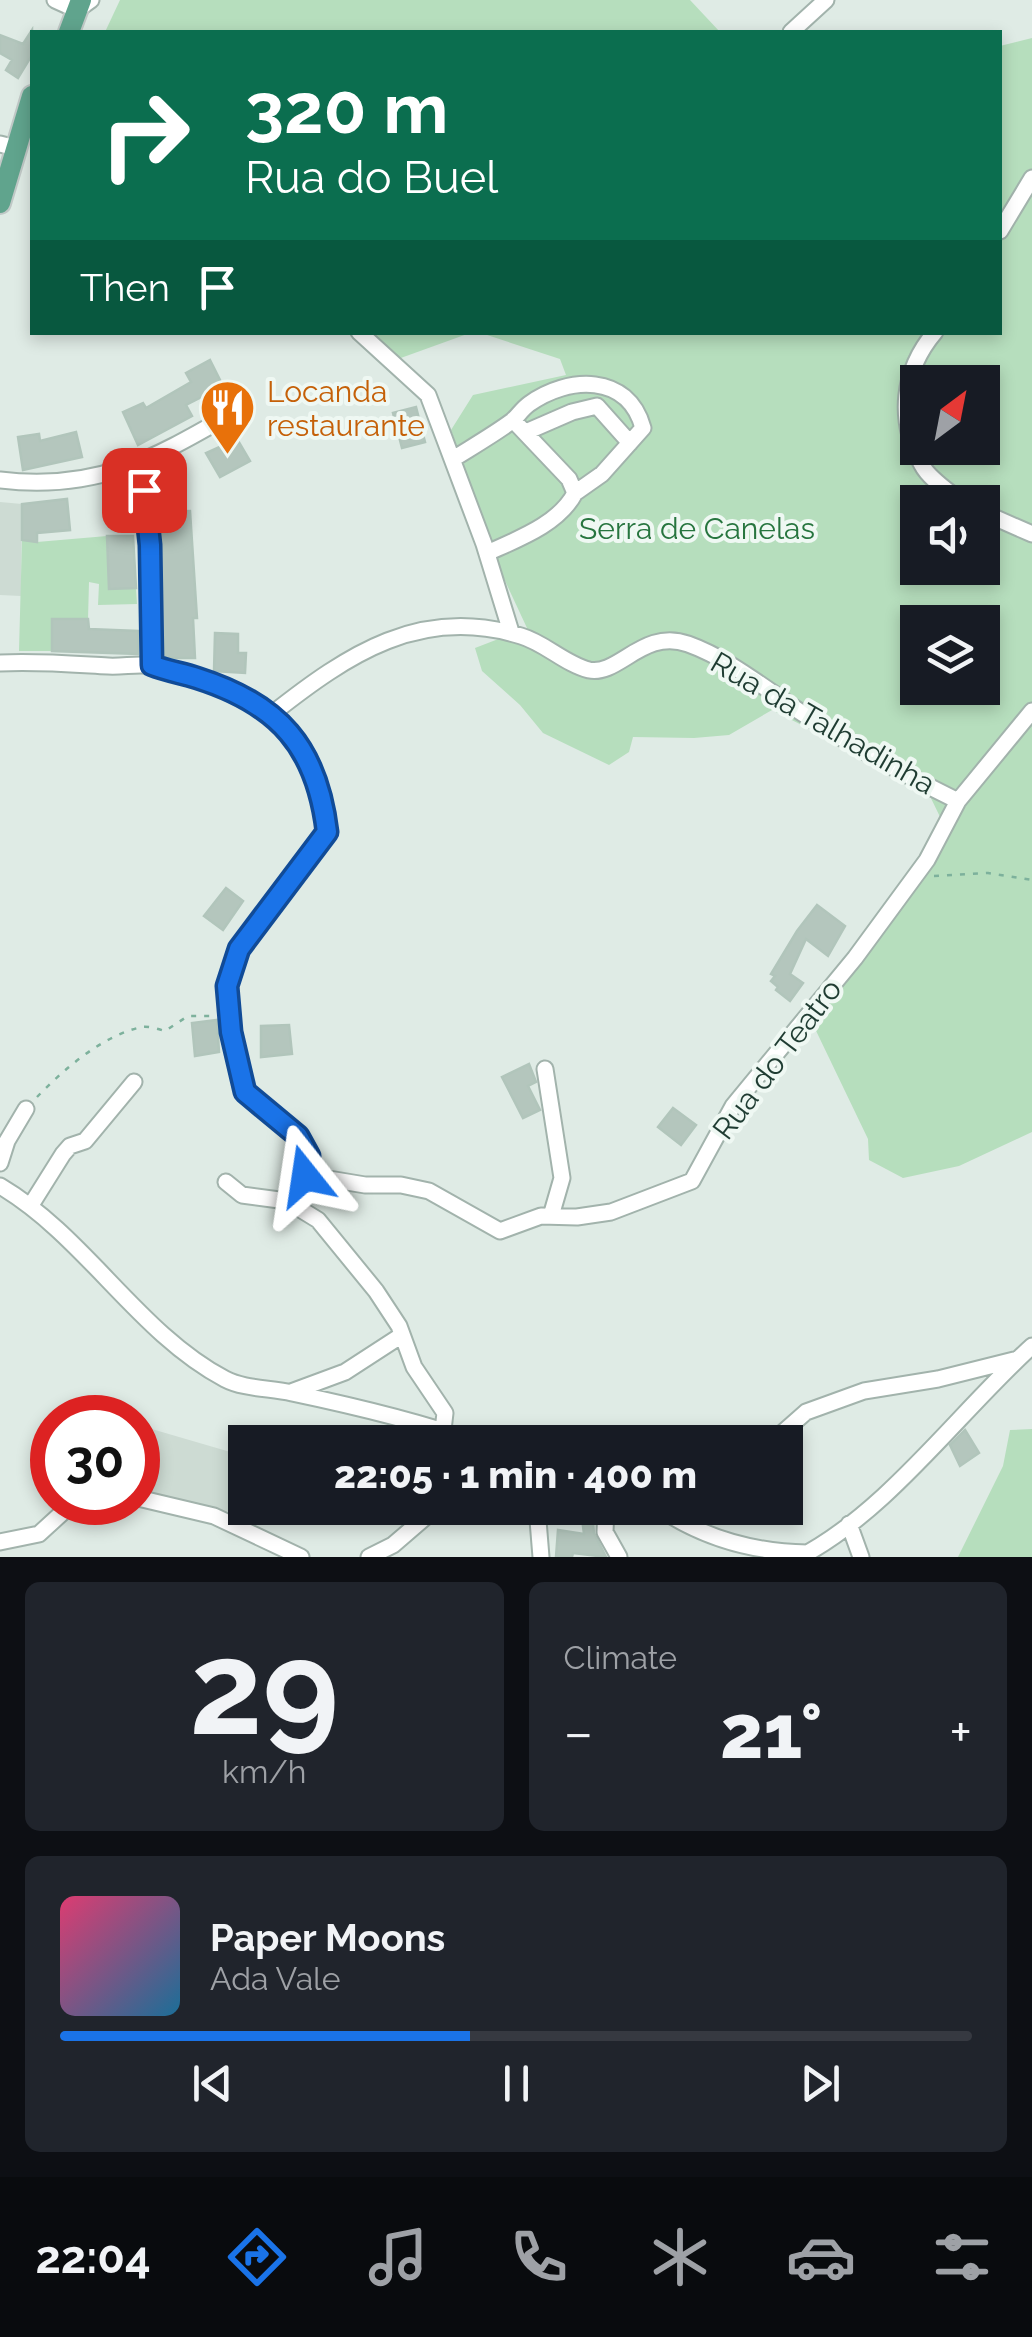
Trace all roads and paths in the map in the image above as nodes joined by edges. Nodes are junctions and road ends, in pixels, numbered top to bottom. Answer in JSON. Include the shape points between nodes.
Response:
{"nodes":[{"id":1,"x":55,"y":0,"type":"edge"},
{"id":2,"x":826,"y":0,"type":"edge"},
{"id":3,"x":83,"y":3,"type":"edge"},
{"id":4,"x":70,"y":30,"type":"edge"},
{"id":5,"x":793,"y":30,"type":"edge"},
{"id":6,"x":30,"y":100,"type":"edge"},
{"id":7,"x":8,"y":146,"type":"edge"},
{"id":8,"x":1032,"y":178,"type":"edge"},
{"id":9,"x":0,"y":202,"type":"edge"},
{"id":10,"x":1002,"y":228,"type":"edge"},
{"id":11,"x":362,"y":335,"type":"edge"},
{"id":12,"x":933,"y":335,"type":"edge"},
{"id":13,"x":240,"y":410,"type":"dead end"},
{"id":14,"x":513,"y":420,"type":"junction"},
{"id":15,"x":526,"y":432,"type":"junction"},
{"id":16,"x":630,"y":443,"type":"junction"},
{"id":17,"x":453,"y":460,"type":"junction"},
{"id":18,"x":140,"y":462,"type":"junction"},
{"id":19,"x":0,"y":480,"type":"edge"},
{"id":20,"x":942,"y":485,"type":"edge"},
{"id":21,"x":575,"y":493,"type":"junction"},
{"id":22,"x":1000,"y":520,"type":"edge"},
{"id":23,"x":1032,"y":534,"type":"edge"},
{"id":24,"x":487,"y":552,"type":"junction"},
{"id":25,"x":511,"y":632,"type":"junction"},
{"id":26,"x":0,"y":663,"type":"edge"},
{"id":27,"x":152,"y":665,"type":"junction"},
{"id":28,"x":1032,"y":711,"type":"edge"},
{"id":29,"x":272,"y":714,"type":"junction"},
{"id":30,"x":958,"y":801,"type":"junction"},
{"id":31,"x":914,"y":878,"type":"junction"},
{"id":32,"x":1032,"y":880,"type":"edge"},
{"id":33,"x":230,"y":1017,"type":"junction"},
{"id":34,"x":545,"y":1069,"type":"dead end"},
{"id":35,"x":134,"y":1082,"type":"dead end"},
{"id":36,"x":26,"y":1109,"type":"joint"},
{"id":37,"x":0,"y":1164,"type":"edge"},
{"id":38,"x":305,"y":1176,"type":"junction"},
{"id":39,"x":226,"y":1182,"type":"dead end"},
{"id":40,"x":0,"y":1186,"type":"edge"},
{"id":41,"x":287,"y":1201,"type":"junction"},
{"id":42,"x":31,"y":1205,"type":"junction"},
{"id":43,"x":551,"y":1216,"type":"junction"},
{"id":44,"x":402,"y":1335,"type":"junction"},
{"id":45,"x":1032,"y":1346,"type":"edge"},
{"id":46,"x":1018,"y":1359,"type":"junction"},
{"id":47,"x":291,"y":1392,"type":"junction"},
{"id":48,"x":423,"y":1425,"type":"edge"},
{"id":49,"x":444,"y":1425,"type":"edge"},
{"id":50,"x":791,"y":1425,"type":"edge"},
{"id":51,"x":160,"y":1503,"type":"edge"},
{"id":52,"x":849,"y":1524,"type":"junction"},
{"id":53,"x":49,"y":1525,"type":"edge"},
{"id":54,"x":416,"y":1525,"type":"edge"},
{"id":55,"x":537,"y":1525,"type":"edge"},
{"id":56,"x":605,"y":1525,"type":"edge"},
{"id":57,"x":685,"y":1525,"type":"edge"},
{"id":58,"x":0,"y":1542,"type":"edge"},
{"id":59,"x":804,"y":1555,"type":"edge"},
{"id":60,"x":301,"y":1557,"type":"edge"},
{"id":61,"x":369,"y":1557,"type":"edge"},
{"id":62,"x":540,"y":1557,"type":"edge"},
{"id":63,"x":619,"y":1557,"type":"edge"},
{"id":64,"x":861,"y":1557,"type":"edge"}],
"edges":[{"from":1,"to":3,"type":"street"},
{"from":2,"to":5,"type":"street"},
{"from":3,"to":4,"type":"main road"},
{"from":6,"to":7,"type":"main road"},
{"from":7,"to":9,"type":"main road"},
{"from":8,"to":10,"type":"street"},
{"from":11,"to":17,"type":"street","via":[[428,395]]},
{"from":12,"to":20,"type":"street","via":[[906,382],[905,419],[923,468]]},
{"from":13,"to":18,"type":"street"},
{"from":14,"to":15,"type":"street"},
{"from":14,"to":16,"type":"street","via":[[528,404],[568,384],[602,384],[621,392],[640,417],[643,428]]},
{"from":14,"to":17,"type":"street"},
{"from":15,"to":16,"type":"street","via":[[597,406]]},
{"from":15,"to":21,"type":"street"},
{"from":16,"to":21,"type":"street"},
{"from":17,"to":24,"type":"street"},
{"from":18,"to":19,"type":"street","via":[[42,485]]},
{"from":18,"to":27,"type":"street","via":[[150,545]]},
{"from":21,"to":24,"type":"street","via":[[557,515]]},
{"from":22,"to":23,"type":"street"},
{"from":24,"to":25,"type":"street"},
{"from":25,"to":29,"type":"street","via":[[451,624],[413,631],[359,652]]},
{"from":25,"to":30,"type":"street","name":"Rua da Talhadinha","via":[[590,670],[605,669],[649,642],[685,642],[894,770]]},
{"from":26,"to":27,"type":"street"},
{"from":27,"to":29,"type":"street","via":[[198,678]]},
{"from":28,"to":30,"type":"street","name":"Rua do Teatro"},
{"from":29,"to":33,"type":"street","via":[[304,752],[322,795],[327,832],[239,949],[227,986]]},
{"from":30,"to":31,"type":"street","name":"Rua do Teatro"},
{"from":31,"to":32,"type":"path","via":[[988,873]]},
{"from":31,"to":43,"type":"street","name":"Rua do Teatro","via":[[733,1106],[692,1181],[611,1212]]},
{"from":33,"to":36,"type":"path","via":[[188,1016],[165,1031],[145,1026],[105,1043]]},
{"from":33,"to":38,"type":"street","via":[[245,1092],[298,1136],[309,1156]]},
{"from":34,"to":43,"type":"street","via":[[562,1178]]},
{"from":35,"to":42,"type":"street","via":[[84,1141],[63,1154]]},
{"from":36,"to":37,"type":"street"},
{"from":38,"to":41,"type":"street"},
{"from":38,"to":43,"type":"street","name":"Rua do Teatro","via":[[429,1191],[500,1231]]},
{"from":39,"to":41,"type":"street","via":[[242,1195]]},
{"from":40,"to":42,"type":"street"},
{"from":41,"to":44,"type":"street","via":[[318,1220]]},
{"from":42,"to":47,"type":"street","via":[[182,1352],[229,1382]]},
{"from":44,"to":47,"type":"street","via":[[345,1372]]},
{"from":44,"to":49,"type":"street","via":[[445,1413]]},
{"from":45,"to":46,"type":"street"},
{"from":46,"to":50,"type":"street","via":[[864,1391],[806,1412]]},
{"from":46,"to":52,"type":"street"},
{"from":47,"to":48,"type":"street"},
{"from":51,"to":60,"type":"street","via":[[214,1516]]},
{"from":52,"to":59,"type":"street"},
{"from":52,"to":64,"type":"street"},
{"from":53,"to":58,"type":"street","via":[[39,1534]]},
{"from":54,"to":61,"type":"street"},
{"from":55,"to":62,"type":"street"},
{"from":56,"to":63,"type":"street"},
{"from":57,"to":59,"type":"street","via":[[729,1542]]}]}
